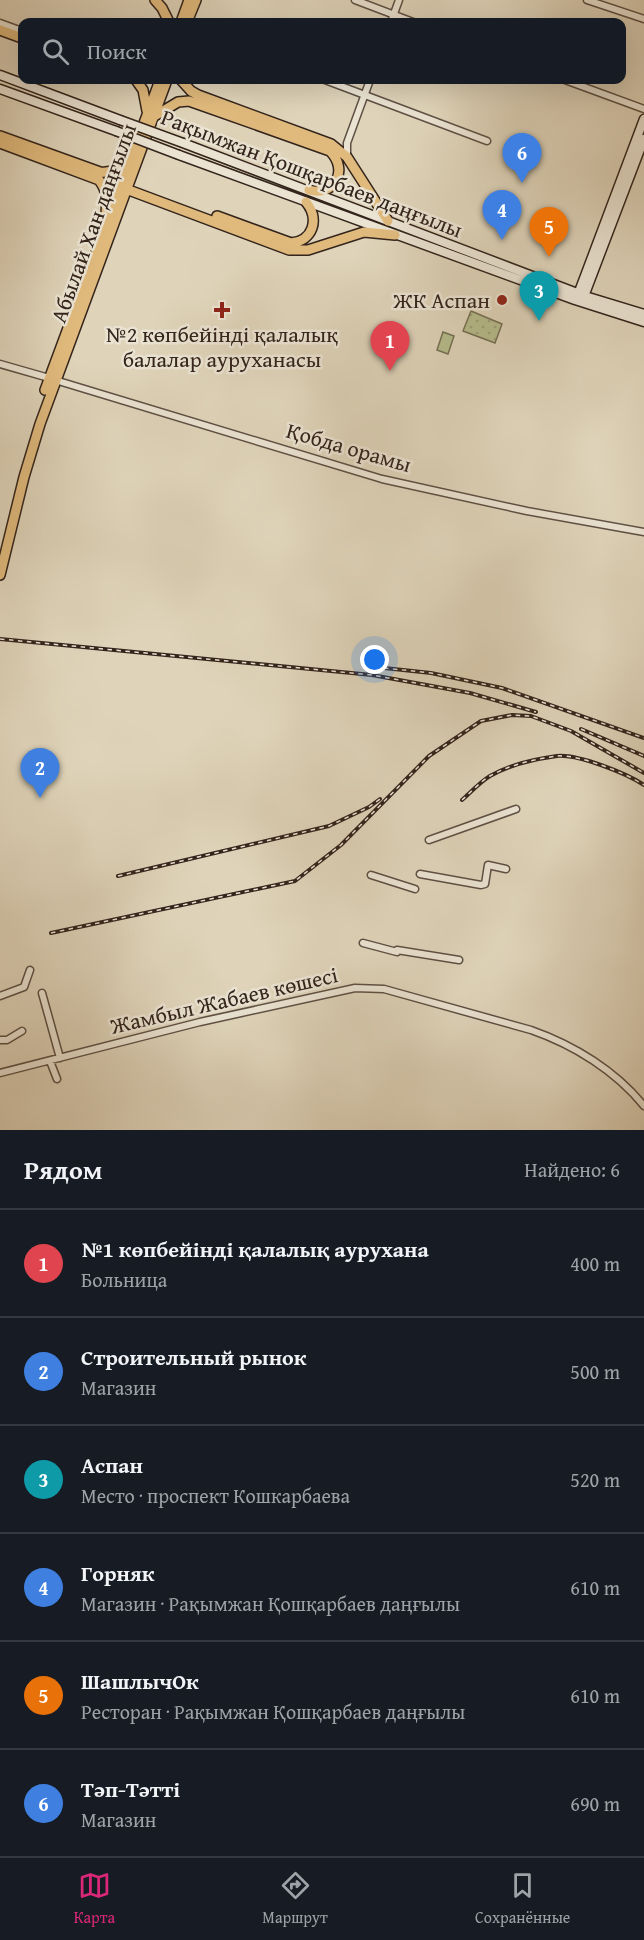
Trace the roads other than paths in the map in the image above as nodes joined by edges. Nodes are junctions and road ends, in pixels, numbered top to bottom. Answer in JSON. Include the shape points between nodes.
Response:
{"nodes":[{"id":1,"x":155,"y":0,"type":"edge"},
{"id":2,"x":355,"y":0,"type":"edge"},
{"id":3,"x":399,"y":0,"type":"edge"},
{"id":4,"x":587,"y":0,"type":"edge"},
{"id":5,"x":190,"y":1,"type":"edge"},
{"id":6,"x":394,"y":15,"type":"junction"},
{"id":7,"x":167,"y":18,"type":"edge"},
{"id":8,"x":183,"y":18,"type":"edge"},
{"id":9,"x":188,"y":18,"type":"edge"},
{"id":10,"x":393,"y":18,"type":"edge"},
{"id":11,"x":402,"y":18,"type":"edge"},
{"id":12,"x":644,"y":19,"type":"edge"},
{"id":13,"x":0,"y":23,"type":"edge"},
{"id":14,"x":0,"y":30,"type":"edge"},
{"id":15,"x":18,"y":30,"type":"edge"},
{"id":16,"x":18,"y":37,"type":"edge"},
{"id":17,"x":0,"y":75,"type":"edge"},
{"id":18,"x":18,"y":82,"type":"edge"},
{"id":19,"x":24,"y":84,"type":"edge"},
{"id":20,"x":139,"y":84,"type":"edge"},
{"id":21,"x":159,"y":84,"type":"edge"},
{"id":22,"x":164,"y":84,"type":"edge"},
{"id":23,"x":184,"y":84,"type":"edge"},
{"id":24,"x":335,"y":84,"type":"edge"},
{"id":25,"x":368,"y":84,"type":"edge"},
{"id":26,"x":576,"y":84,"type":"edge"},
{"id":27,"x":0,"y":89,"type":"edge"},
{"id":28,"x":364,"y":95,"type":"junction"},
{"id":29,"x":644,"y":109,"type":"edge"},
{"id":30,"x":150,"y":114,"type":"junction"},
{"id":31,"x":644,"y":119,"type":"edge"},
{"id":32,"x":0,"y":136,"type":"edge"},
{"id":33,"x":644,"y":139,"type":"edge"},
{"id":34,"x":487,"y":141,"type":"dead end"},
{"id":35,"x":0,"y":143,"type":"edge"},
{"id":36,"x":134,"y":151,"type":"junction"},
{"id":37,"x":347,"y":158,"type":"junction"},
{"id":38,"x":127,"y":186,"type":"junction"},
{"id":39,"x":309,"y":190,"type":"junction"},
{"id":40,"x":306,"y":202,"type":"junction"},
{"id":41,"x":388,"y":220,"type":"junction"},
{"id":42,"x":105,"y":223,"type":"junction"},
{"id":43,"x":395,"y":234,"type":"junction"},
{"id":44,"x":580,"y":298,"type":"junction"},
{"id":45,"x":624,"y":308,"type":"junction"},
{"id":46,"x":644,"y":308,"type":"edge"},
{"id":47,"x":644,"y":314,"type":"edge"},
{"id":48,"x":644,"y":322,"type":"edge"},
{"id":49,"x":0,"y":364,"type":"edge"},
{"id":50,"x":52,"y":379,"type":"junction"},
{"id":51,"x":644,"y":532,"type":"edge"},
{"id":52,"x":0,"y":546,"type":"edge"},
{"id":53,"x":0,"y":575,"type":"edge"},
{"id":54,"x":516,"y":809,"type":"dead end"},
{"id":55,"x":429,"y":840,"type":"dead end"},
{"id":56,"x":506,"y":869,"type":"dead end"},
{"id":57,"x":420,"y":874,"type":"dead end"},
{"id":58,"x":371,"y":876,"type":"dead end"},
{"id":59,"x":415,"y":888,"type":"dead end"},
{"id":60,"x":363,"y":943,"type":"dead end"},
{"id":61,"x":459,"y":960,"type":"dead end"},
{"id":62,"x":30,"y":970,"type":"dead end"},
{"id":63,"x":42,"y":993,"type":"dead end"},
{"id":64,"x":0,"y":996,"type":"edge"},
{"id":65,"x":22,"y":1031,"type":"dead end"},
{"id":66,"x":0,"y":1040,"type":"edge"},
{"id":67,"x":60,"y":1058,"type":"junction"},
{"id":68,"x":50,"y":1061,"type":"junction"},
{"id":69,"x":0,"y":1073,"type":"edge"},
{"id":70,"x":57,"y":1079,"type":"dead end"},
{"id":71,"x":644,"y":1106,"type":"edge"}],
"edges":[{"from":1,"to":7,"type":"main road"},
{"from":2,"to":6,"type":"street"},
{"from":3,"to":6,"type":"street"},
{"from":4,"to":12,"type":"street"},
{"from":5,"to":8,"type":"main road"},
{"from":5,"to":9,"type":"main road"},
{"from":6,"to":10,"type":"street"},
{"from":6,"to":11,"type":"street"},
{"from":13,"to":15,"type":"street"},
{"from":14,"to":16,"type":"main road"},
{"from":17,"to":18,"type":"main road","name":"Рақымжан Қошқарбаев даңғылы","bridge":true},
{"from":19,"to":39,"type":"main road","name":"Рақымжан Қошқарбаев даңғылы","bridge":true},
{"from":20,"to":30,"type":"main road"},
{"from":21,"to":30,"type":"main road","name":"Абылай Хан даңғылы"},
{"from":22,"to":30,"type":"main road","name":"Абылай Хан даңғылы"},
{"from":23,"to":37,"type":"main road","via":[[198,95],[332,144]]},
{"from":24,"to":28,"type":"street"},
{"from":25,"to":28,"type":"street"},
{"from":26,"to":29,"type":"street"},
{"from":27,"to":40,"type":"main road","name":"Рақымжан Қошқарбаев даңғылы","bridge":true},
{"from":28,"to":34,"type":"street"},
{"from":28,"to":37,"type":"street","via":[[347,143]]},
{"from":30,"to":36,"type":"main road","name":"Абылай Хан даңғылы"},
{"from":30,"to":38,"type":"main road","name":"Абылай Хан даңғылы"},
{"from":30,"to":39,"type":"main road","via":[[189,101],[330,151],[339,163],[335,183],[323,191]]},
{"from":31,"to":44,"type":"main road"},
{"from":32,"to":36,"type":"main road","via":[[100,172],[109,173],[122,166]]},
{"from":33,"to":44,"type":"main road"},
{"from":35,"to":42,"type":"main road","via":[[99,180],[108,197]]},
{"from":36,"to":42,"type":"main road","name":"Абылай Хан даңғылы"},
{"from":37,"to":41,"type":"main road"},
{"from":38,"to":40,"type":"main road","via":[[291,243],[305,239],[315,224]]},
{"from":38,"to":43,"type":"main road","via":[[289,250],[308,250],[364,232]]},
{"from":38,"to":50,"type":"main road","name":"Абылай Хан даңғылы"},
{"from":39,"to":41,"type":"main road","name":"Рақымжан Қошқарбаев даңғылы"},
{"from":40,"to":43,"type":"main road","name":"Рақымжан Қошқарбаев даңғылы"},
{"from":41,"to":44,"type":"main road","name":"Рақымжан Қошқарбаев даңғылы"},
{"from":42,"to":50,"type":"main road","name":"Абылай Хан даңғылы"},
{"from":43,"to":44,"type":"main road","name":"Рақымжан Қошқарбаев даңғылы"},
{"from":44,"to":45,"type":"main road","name":"Рақымжан Қошқарбаев даңғылы"},
{"from":44,"to":48,"type":"main road","name":"Рақымжан Қошқарбаев даңғылы"},
{"from":45,"to":46,"type":"main road"},
{"from":45,"to":47,"type":"main road","name":"Рақымжан Қошқарбаев даңғылы"},
{"from":49,"to":50,"type":"street","name":"Қобда орамы"},
{"from":50,"to":51,"type":"street","name":"Қобда орамы","via":[[382,479]]},
{"from":50,"to":52,"type":"main road","via":[[18,476]]},
{"from":50,"to":53,"type":"main road"},
{"from":54,"to":55,"type":"street"},
{"from":56,"to":57,"type":"street","via":[[488,865],[484,884],[480,885]]},
{"from":58,"to":59,"type":"street"},
{"from":60,"to":61,"type":"street"},
{"from":62,"to":64,"type":"street","via":[[24,987]]},
{"from":63,"to":67,"type":"street"},
{"from":65,"to":66,"type":"street"},
{"from":67,"to":68,"type":"street","name":"Жамбыл Жабаев көшесі"},
{"from":67,"to":71,"type":"street","name":"Жамбыл Жабаев көшесі","via":[[336,991],[384,989],[553,1038],[611,1072]]},
{"from":68,"to":69,"type":"street","name":"Жамбыл Жабаев көшесі"},
{"from":68,"to":70,"type":"street"}]}
